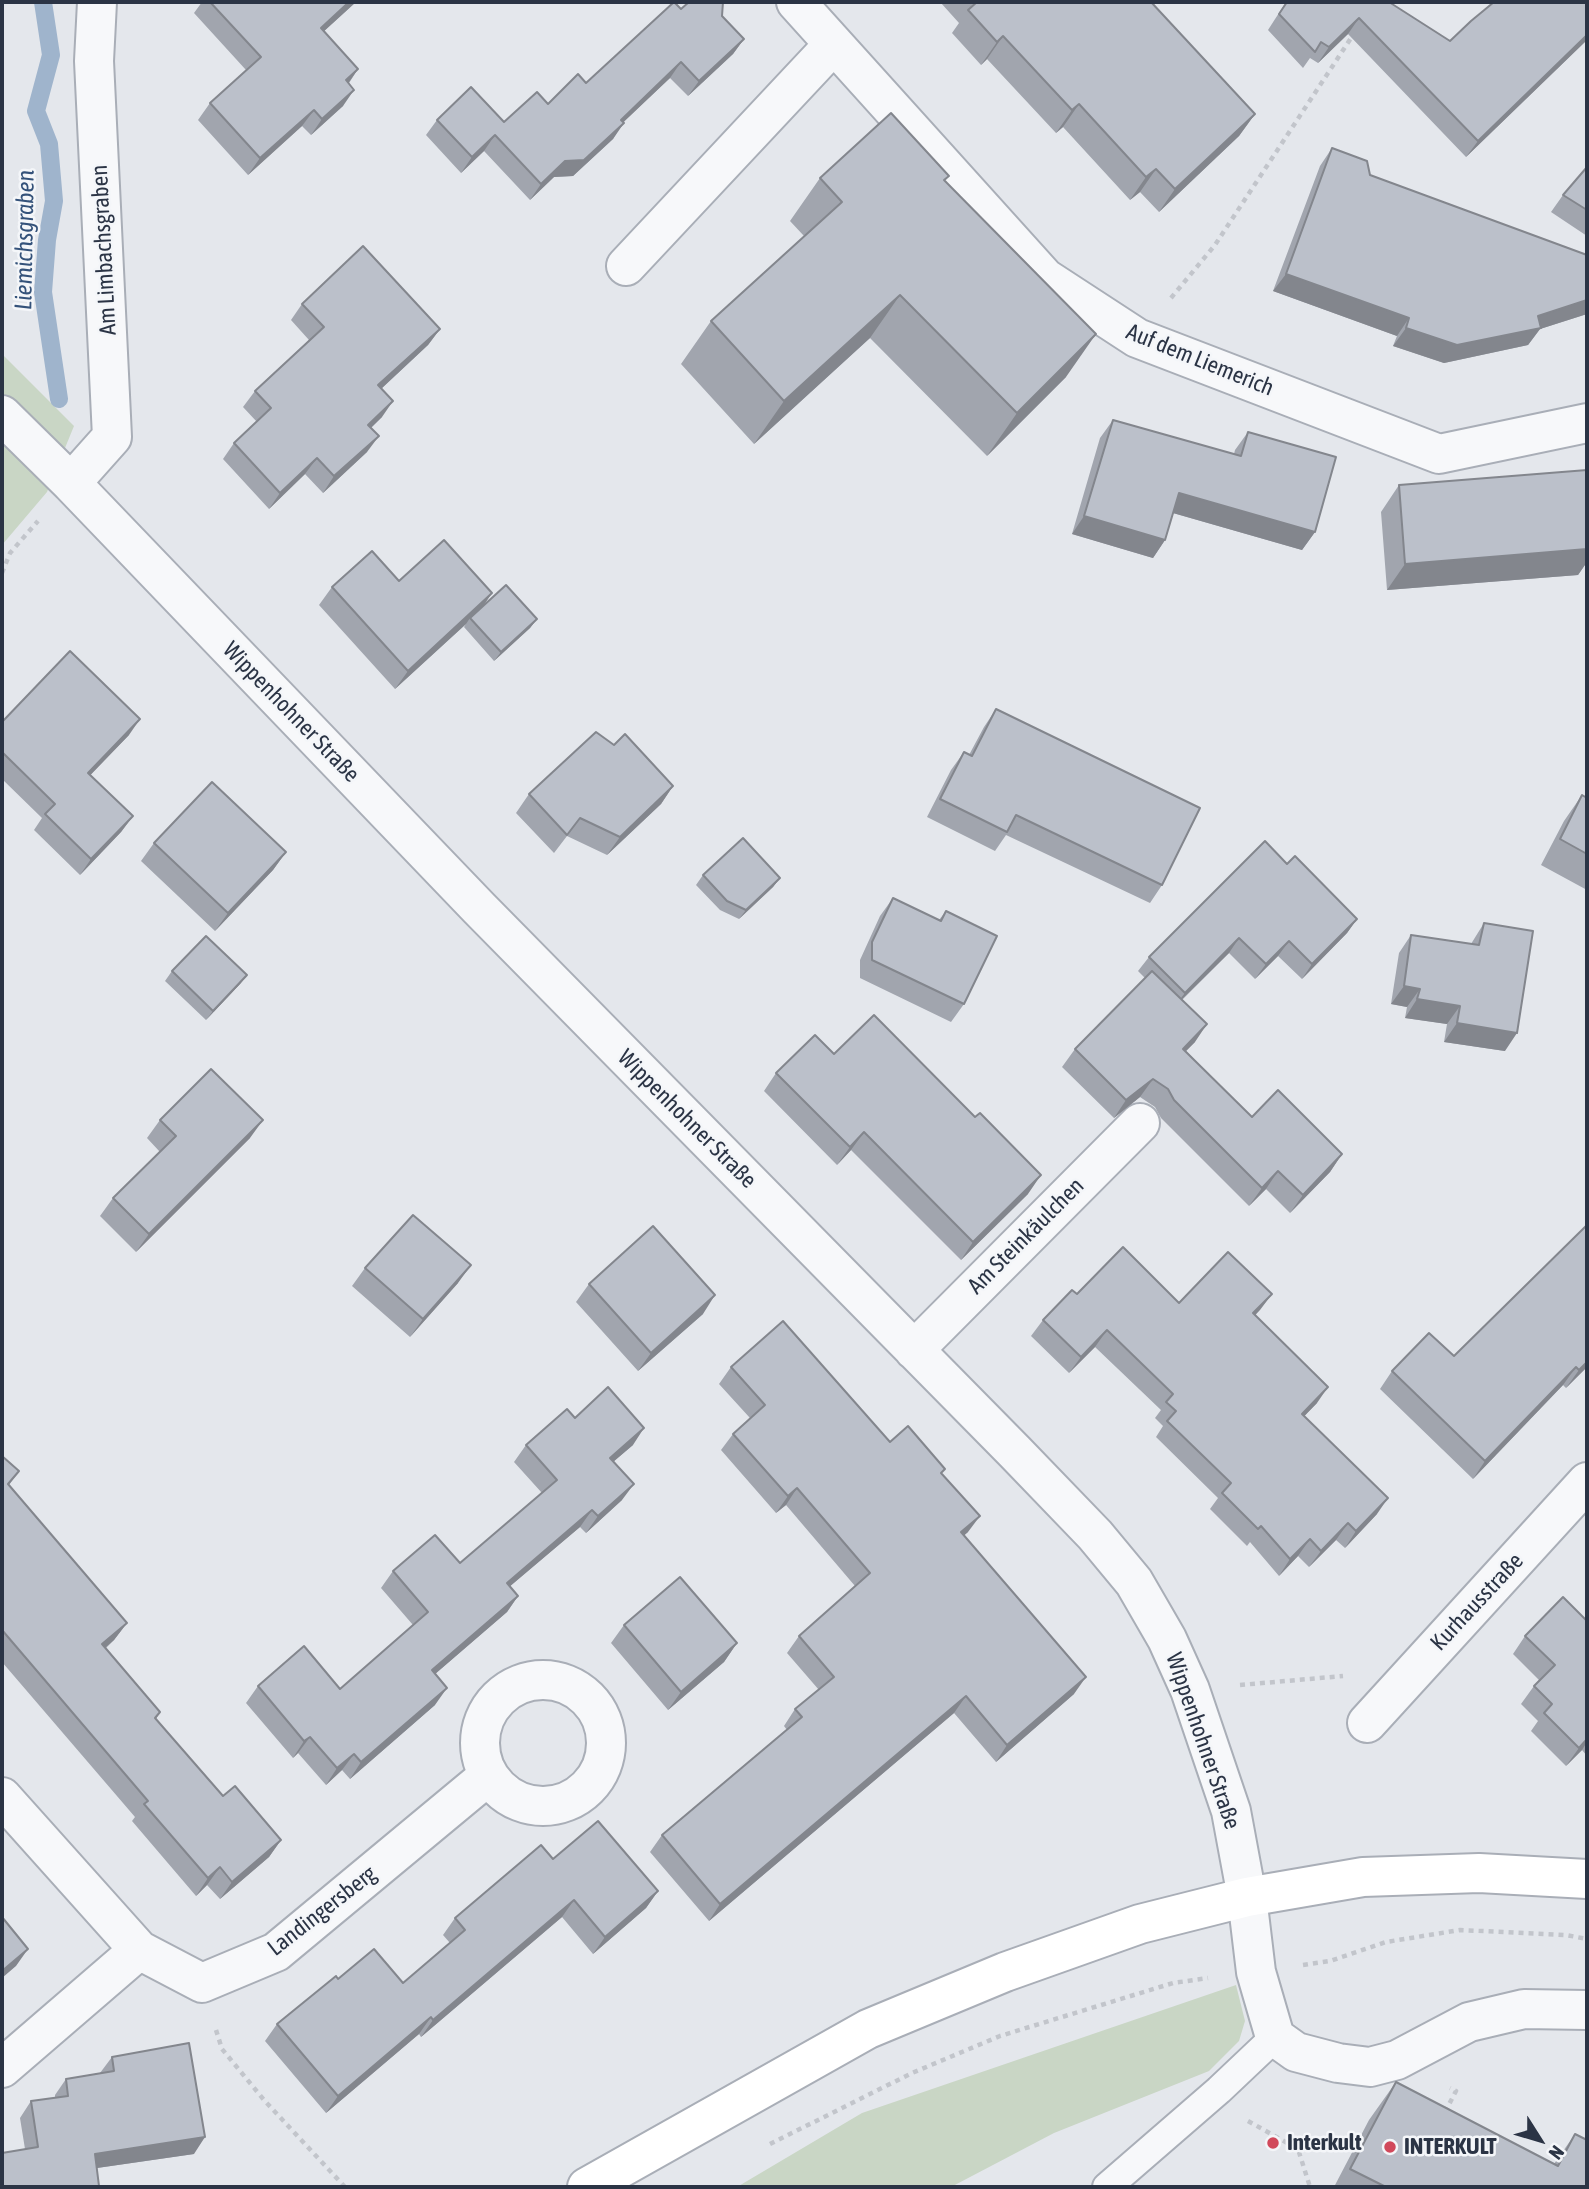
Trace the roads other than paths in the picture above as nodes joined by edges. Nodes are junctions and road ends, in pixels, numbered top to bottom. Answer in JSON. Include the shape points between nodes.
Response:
{"nodes":[{"id":1,"x":97,"y":2,"type":"edge"},
{"id":2,"x":796,"y":2,"type":"edge"},
{"id":3,"x":834,"y":44,"type":"junction"},
{"id":4,"x":626,"y":266,"type":"dead end"},
{"id":5,"x":2,"y":415,"type":"edge"},
{"id":6,"x":1587,"y":423,"type":"edge"},
{"id":7,"x":71,"y":483,"type":"junction"},
{"id":8,"x":1140,"y":1123,"type":"dead end"},
{"id":9,"x":914,"y":1350,"type":"junction"},
{"id":10,"x":1587,"y":1482,"type":"edge"},
{"id":11,"x":1367,"y":1723,"type":"dead end"},
{"id":12,"x":488,"y":1776,"type":"dead end"},
{"id":13,"x":2,"y":1797,"type":"edge"},
{"id":14,"x":1587,"y":1879,"type":"edge"},
{"id":15,"x":1247,"y":1897,"type":"junction"},
{"id":16,"x":139,"y":1950,"type":"junction"},
{"id":17,"x":1587,"y":2010,"type":"edge"},
{"id":18,"x":1275,"y":2037,"type":"junction"},
{"id":19,"x":2,"y":2068,"type":"edge"},
{"id":20,"x":587,"y":2187,"type":"edge"},
{"id":21,"x":1107,"y":2187,"type":"edge"}],
"edges":[{"from":1,"to":7,"type":"street","name":"Am Limbachsgraben","via":[[94,61],[112,437]]},
{"from":2,"to":3,"type":"street","name":"Auf dem Liemerich"},
{"from":3,"to":4,"type":"street"},
{"from":3,"to":6,"type":"street","name":"Auf dem Liemerich","via":[[1045,278],[1137,338],[1439,454]]},
{"from":5,"to":7,"type":"street","name":"Wippenhohner Straße"},
{"from":7,"to":9,"type":"street","name":"Wippenhohner Straße","via":[[479,908]]},
{"from":8,"to":9,"type":"street","name":"Am Steinkäulchen"},
{"from":9,"to":15,"type":"street","name":"Wippenhohner Straße","via":[[1095,1535],[1134,1582],[1190,1690],[1231,1811]]},
{"from":10,"to":11,"type":"street","name":"Kurhausstraße"},
{"from":12,"to":16,"type":"street","name":"Landingersberg","via":[[276,1952],[202,1983]]},
{"from":13,"to":16,"type":"street"},
{"from":14,"to":15,"type":"main road","via":[[1479,1873],[1363,1877]]},
{"from":15,"to":18,"type":"street","name":"Wippenhohner Straße","via":[[1256,1972]]},
{"from":15,"to":20,"type":"main road","via":[[1140,1924],[1005,1972],[868,2029]]},
{"from":16,"to":19,"type":"street"},
{"from":17,"to":18,"type":"street","via":[[1524,2009],[1469,2022],[1397,2060],[1370,2067],[1296,2052]]},
{"from":18,"to":21,"type":"lane"}]}
